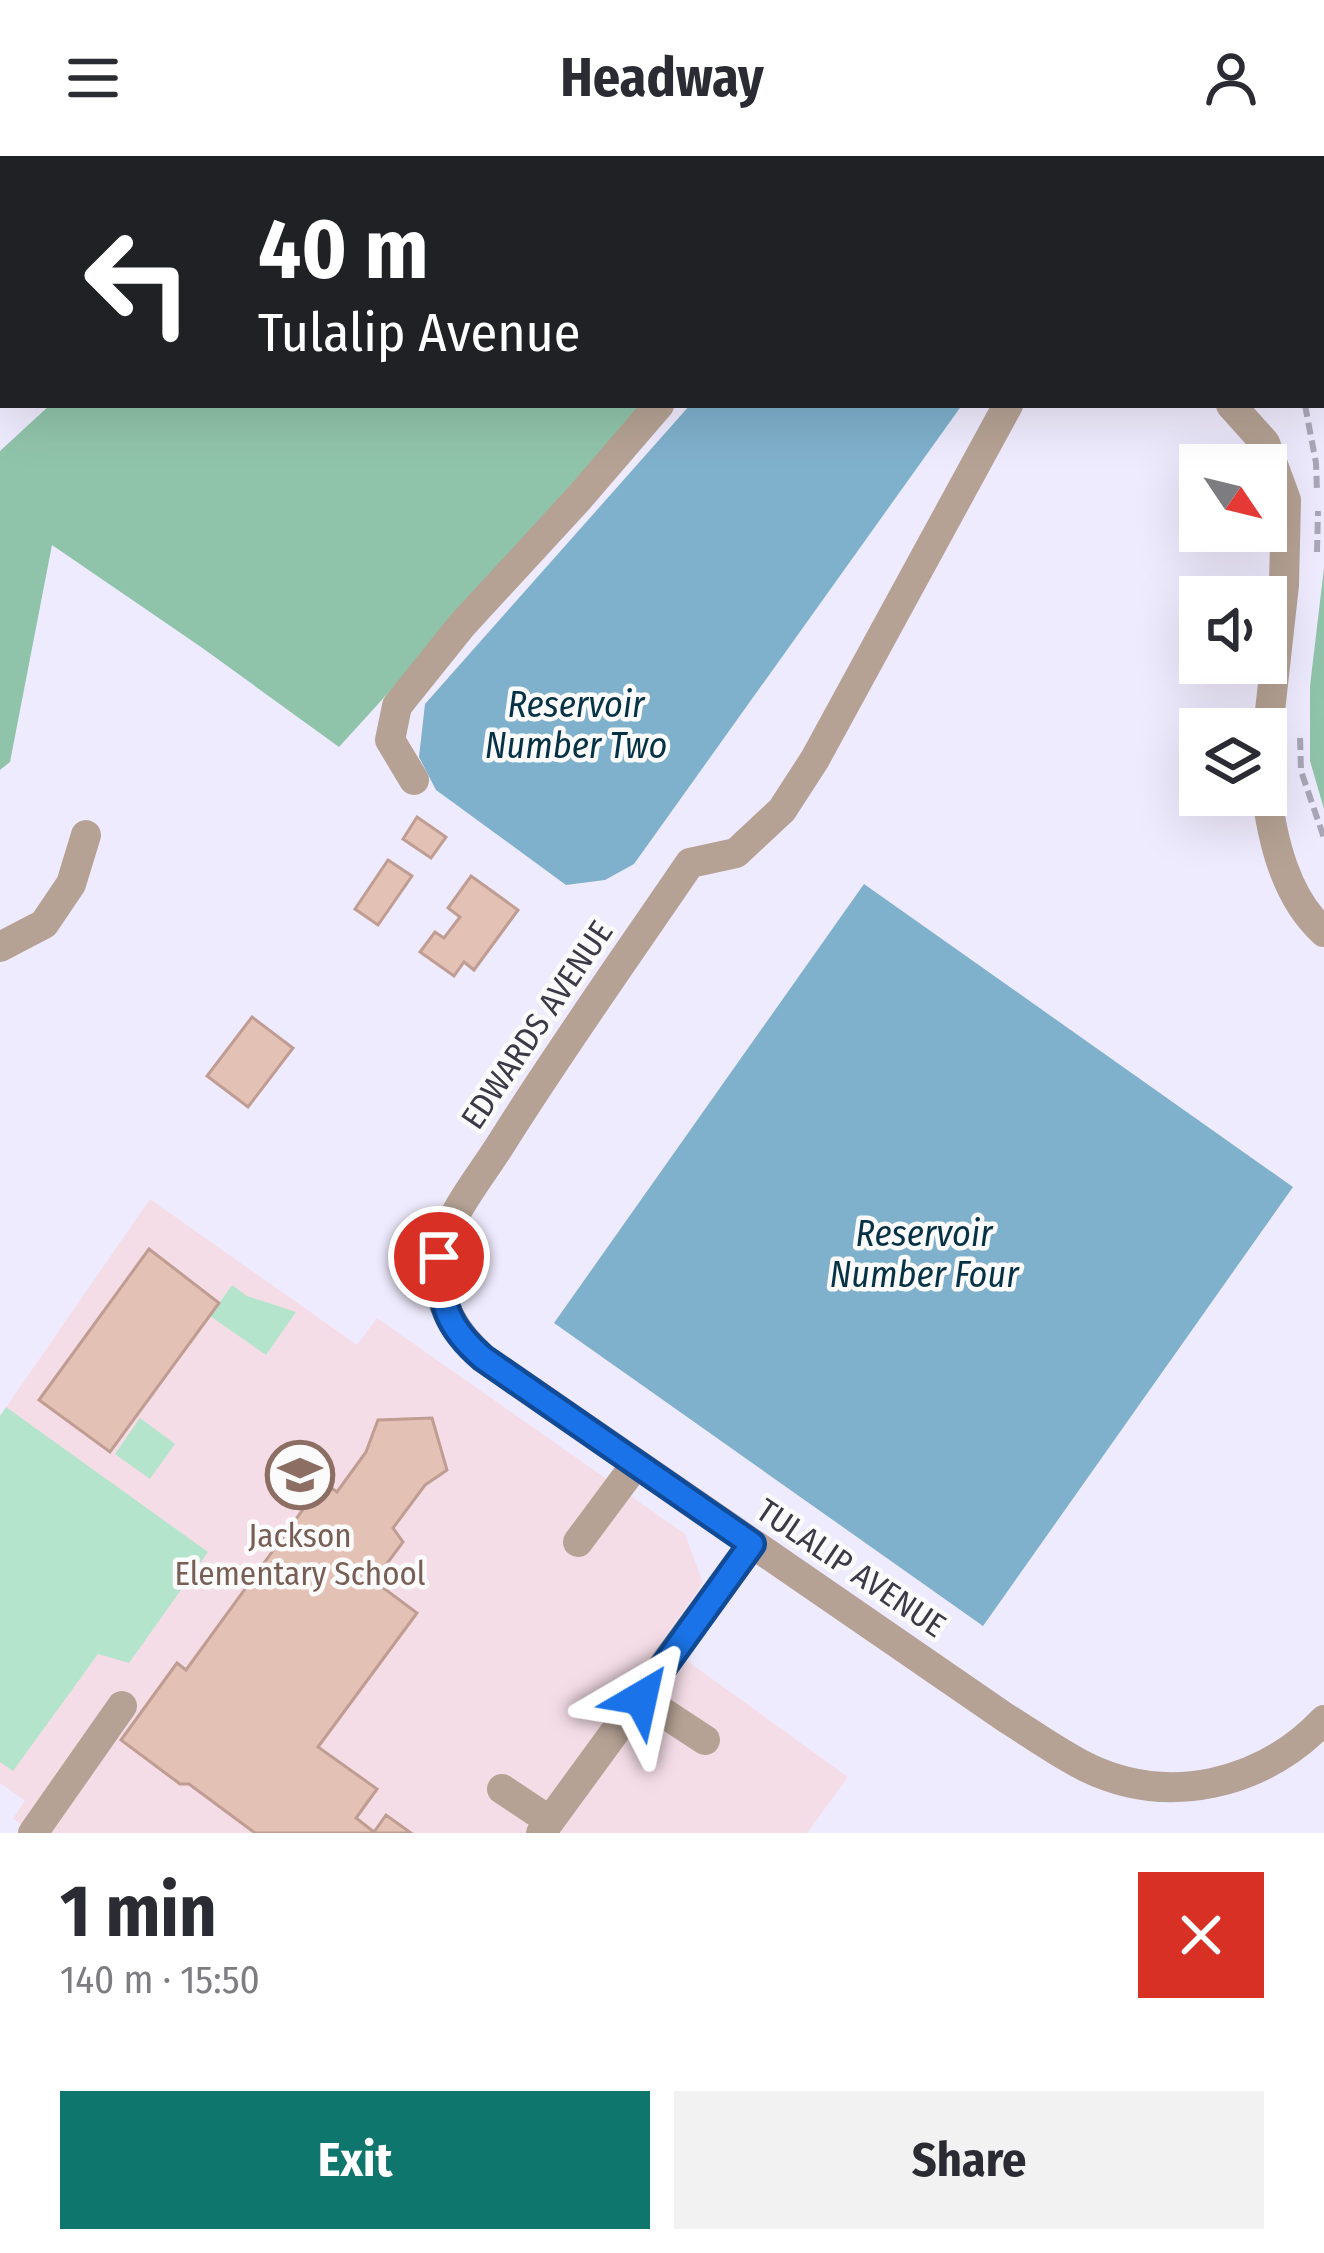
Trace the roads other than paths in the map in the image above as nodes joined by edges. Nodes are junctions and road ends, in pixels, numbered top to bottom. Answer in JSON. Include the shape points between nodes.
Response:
{"nodes":[{"id":1,"x":656,"y":408,"type":"edge"},
{"id":2,"x":1006,"y":408,"type":"edge"},
{"id":3,"x":1234,"y":408,"type":"edge"},
{"id":4,"x":1270,"y":708,"type":"edge"},
{"id":5,"x":414,"y":780,"type":"dead end"},
{"id":6,"x":1269,"y":816,"type":"edge"},
{"id":7,"x":86,"y":836,"type":"dead end"},
{"id":8,"x":1324,"y":932,"type":"edge"},
{"id":9,"x":0,"y":946,"type":"edge"},
{"id":10,"x":448,"y":1229,"type":"joint"},
{"id":11,"x":636,"y":1464,"type":"junction"},
{"id":12,"x":578,"y":1542,"type":"dead end"},
{"id":13,"x":752,"y":1544,"type":"junction"},
{"id":14,"x":641,"y":1698,"type":"junction"},
{"id":15,"x":122,"y":1706,"type":"dead end"},
{"id":16,"x":1324,"y":1720,"type":"edge"},
{"id":17,"x":705,"y":1740,"type":"dead end"},
{"id":18,"x":502,"y":1789,"type":"dead end"},
{"id":19,"x":545,"y":1827,"type":"edge"},
{"id":20,"x":33,"y":1833,"type":"edge"}],
"edges":[{"from":1,"to":5,"type":"street","via":[[397,706],[390,740]]},
{"from":2,"to":10,"type":"street","name":"EDWARDS AVENUE","via":[[782,810],[736,853],[690,863]]},
{"from":3,"to":4,"type":"street","via":[[1265,443],[1286,500]]},
{"from":6,"to":8,"type":"street","via":[[1287,877]]},
{"from":7,"to":9,"type":"street","via":[[71,884],[44,924]]},
{"from":10,"to":11,"type":"street","name":"TULALIP AVENUE","via":[[439,1257],[441,1296],[466,1342]]},
{"from":11,"to":12,"type":"street"},
{"from":11,"to":13,"type":"street","name":"TULALIP AVENUE"},
{"from":13,"to":14,"type":"street"},
{"from":13,"to":16,"type":"street","name":"TULALIP AVENUE","via":[[1006,1718],[1118,1780],[1188,1787],[1243,1776],[1287,1754]]},
{"from":14,"to":17,"type":"street"},
{"from":14,"to":19,"type":"street"},
{"from":15,"to":20,"type":"street"},
{"from":18,"to":19,"type":"street"}]}
